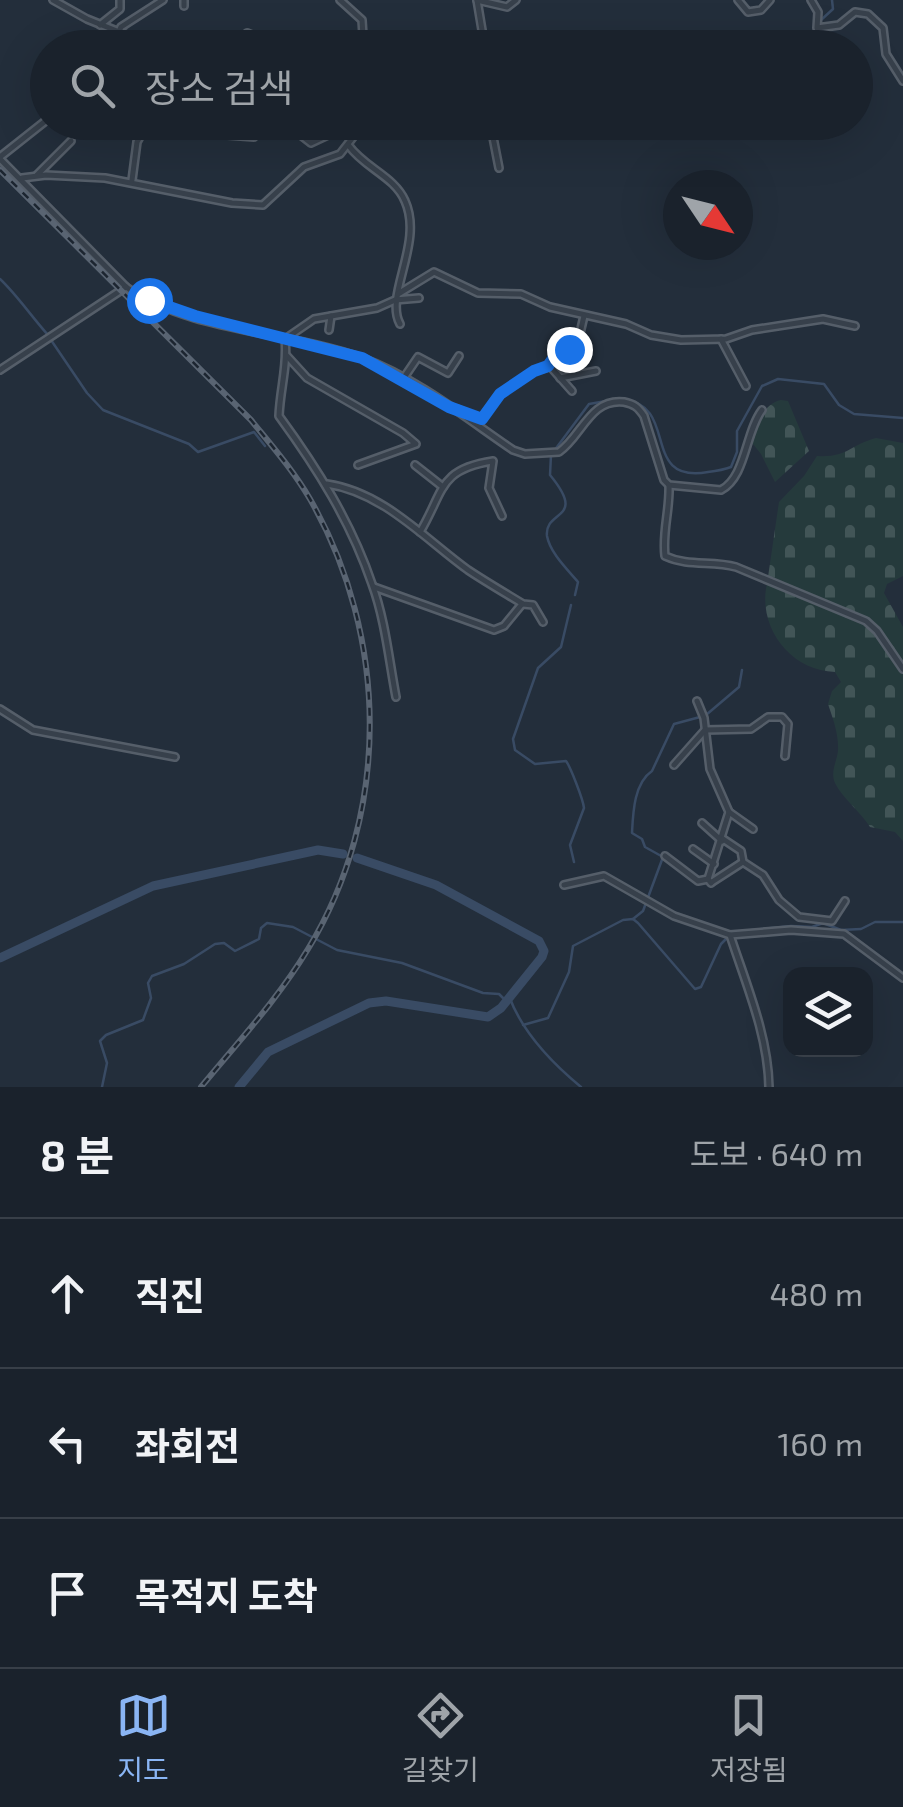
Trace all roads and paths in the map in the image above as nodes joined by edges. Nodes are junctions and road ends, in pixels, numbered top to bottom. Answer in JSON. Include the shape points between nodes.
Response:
{"nodes":[{"id":1,"x":53,"y":0,"type":"edge"},
{"id":2,"x":120,"y":0,"type":"edge"},
{"id":3,"x":163,"y":0,"type":"edge"},
{"id":4,"x":340,"y":0,"type":"edge"},
{"id":5,"x":477,"y":0,"type":"edge"},
{"id":6,"x":516,"y":0,"type":"edge"},
{"id":7,"x":738,"y":0,"type":"edge"},
{"id":8,"x":770,"y":0,"type":"edge"},
{"id":9,"x":811,"y":0,"type":"edge"},
{"id":10,"x":100,"y":25,"type":"junction"},
{"id":11,"x":113,"y":30,"type":"edge"},
{"id":12,"x":120,"y":30,"type":"edge"},
{"id":13,"x":363,"y":30,"type":"edge"},
{"id":14,"x":482,"y":30,"type":"edge"},
{"id":15,"x":903,"y":81,"type":"edge"},
{"id":16,"x":30,"y":134,"type":"edge"},
{"id":17,"x":138,"y":140,"type":"edge"},
{"id":18,"x":352,"y":140,"type":"edge"},
{"id":19,"x":494,"y":140,"type":"edge"},
{"id":20,"x":71,"y":141,"type":"dead end"},
{"id":21,"x":349,"y":146,"type":"junction"},
{"id":22,"x":0,"y":158,"type":"edge"},
{"id":23,"x":499,"y":168,"type":"dead end"},
{"id":24,"x":38,"y":176,"type":"junction"},
{"id":25,"x":25,"y":182,"type":"junction"},
{"id":26,"x":132,"y":182,"type":"junction"},
{"id":27,"x":126,"y":287,"type":"junction"},
{"id":28,"x":396,"y":297,"type":"junction"},
{"id":29,"x":419,"y":298,"type":"dead end"},
{"id":30,"x":331,"y":316,"type":"junction"},
{"id":31,"x":584,"y":316,"type":"junction"},
{"id":32,"x":400,"y":324,"type":"dead end"},
{"id":33,"x":854,"y":326,"type":"dead end"},
{"id":34,"x":329,"y":330,"type":"dead end"},
{"id":35,"x":285,"y":339,"type":"junction"},
{"id":36,"x":721,"y":339,"type":"junction"},
{"id":37,"x":287,"y":356,"type":"junction"},
{"id":38,"x":459,"y":356,"type":"dead end"},
{"id":39,"x":549,"y":365,"type":"junction"},
{"id":40,"x":0,"y":370,"type":"edge"},
{"id":41,"x":596,"y":371,"type":"dead end"},
{"id":42,"x":560,"y":378,"type":"junction"},
{"id":43,"x":403,"y":379,"type":"junction"},
{"id":44,"x":746,"y":386,"type":"dead end"},
{"id":45,"x":572,"y":392,"type":"dead end"},
{"id":46,"x":449,"y":407,"type":"junction"},
{"id":47,"x":762,"y":410,"type":"dead end"},
{"id":48,"x":358,"y":465,"type":"dead end"},
{"id":49,"x":415,"y":465,"type":"dead end"},
{"id":50,"x":327,"y":484,"type":"junction"},
{"id":51,"x":669,"y":486,"type":"junction"},
{"id":52,"x":443,"y":488,"type":"junction"},
{"id":53,"x":502,"y":516,"type":"dead end"},
{"id":54,"x":420,"y":532,"type":"junction"},
{"id":55,"x":374,"y":587,"type":"junction"},
{"id":56,"x":523,"y":604,"type":"junction"},
{"id":57,"x":544,"y":622,"type":"dead end"},
{"id":58,"x":903,"y":668,"type":"edge"},
{"id":59,"x":396,"y":697,"type":"dead end"},
{"id":60,"x":697,"y":701,"type":"dead end"},
{"id":61,"x":0,"y":709,"type":"edge"},
{"id":62,"x":705,"y":730,"type":"junction"},
{"id":63,"x":785,"y":756,"type":"dead end"},
{"id":64,"x":175,"y":757,"type":"dead end"},
{"id":65,"x":674,"y":765,"type":"dead end"},
{"id":66,"x":729,"y":812,"type":"junction"},
{"id":67,"x":702,"y":823,"type":"dead end"},
{"id":68,"x":753,"y":829,"type":"dead end"},
{"id":69,"x":722,"y":840,"type":"junction"},
{"id":70,"x":693,"y":849,"type":"dead end"},
{"id":71,"x":665,"y":856,"type":"dead end"},
{"id":72,"x":743,"y":862,"type":"junction"},
{"id":73,"x":714,"y":864,"type":"junction"},
{"id":74,"x":708,"y":879,"type":"junction"},
{"id":75,"x":564,"y":885,"type":"dead end"},
{"id":76,"x":845,"y":900,"type":"dead end"},
{"id":77,"x":730,"y":935,"type":"junction"},
{"id":78,"x":903,"y":978,"type":"edge"},
{"id":79,"x":769,"y":1087,"type":"edge"}],
"edges":[{"from":1,"to":10,"type":"street"},
{"from":2,"to":10,"type":"street","via":[[120,9]]},
{"from":3,"to":12,"type":"street"},
{"from":4,"to":13,"type":"street","via":[[362,20]]},
{"from":5,"to":6,"type":"street","via":[[507,7]]},
{"from":5,"to":14,"type":"street"},
{"from":7,"to":8,"type":"street","via":[[748,12]]},
{"from":9,"to":15,"type":"street","via":[[819,28],[858,12],[879,22],[886,54]]},
{"from":10,"to":11,"type":"street"},
{"from":16,"to":22,"type":"street"},
{"from":17,"to":26,"type":"street"},
{"from":18,"to":21,"type":"street"},
{"from":19,"to":23,"type":"street"},
{"from":20,"to":24,"type":"street"},
{"from":21,"to":26,"type":"street","via":[[304,167],[264,205]]},
{"from":21,"to":28,"type":"street","via":[[406,202],[409,246]]},
{"from":22,"to":25,"type":"street"},
{"from":24,"to":25,"type":"street"},
{"from":24,"to":26,"type":"street"},
{"from":25,"to":27,"type":"street"},
{"from":27,"to":35,"type":"street","via":[[195,316]]},
{"from":27,"to":40,"type":"street"},
{"from":28,"to":29,"type":"street"},
{"from":28,"to":30,"type":"street","via":[[377,308]]},
{"from":28,"to":31,"type":"street","via":[[434,272],[478,293],[521,294]]},
{"from":28,"to":32,"type":"street"},
{"from":30,"to":34,"type":"street"},
{"from":30,"to":35,"type":"street","via":[[306,322]]},
{"from":31,"to":36,"type":"street","via":[[651,335]]},
{"from":31,"to":39,"type":"street","via":[[577,346]]},
{"from":33,"to":36,"type":"street","via":[[822,319]]},
{"from":35,"to":37,"type":"street"},
{"from":35,"to":43,"type":"street","via":[[362,358]]},
{"from":36,"to":44,"type":"street"},
{"from":37,"to":48,"type":"street","via":[[308,378],[416,444]]},
{"from":37,"to":50,"type":"street","via":[[279,416]]},
{"from":38,"to":43,"type":"street","via":[[448,373],[418,357]]},
{"from":39,"to":42,"type":"street"},
{"from":39,"to":46,"type":"street","via":[[500,394],[482,419]]},
{"from":41,"to":42,"type":"street"},
{"from":42,"to":45,"type":"street"},
{"from":43,"to":46,"type":"street"},
{"from":46,"to":51,"type":"street","via":[[526,454],[559,452],[602,406],[634,405]]},
{"from":47,"to":51,"type":"street","via":[[728,487]]},
{"from":49,"to":52,"type":"street"},
{"from":50,"to":54,"type":"street","via":[[376,502]]},
{"from":50,"to":55,"type":"street"},
{"from":51,"to":58,"type":"street","via":[[665,556],[736,566],[859,618]]},
{"from":52,"to":53,"type":"street","via":[[463,467],[493,461],[490,488]]},
{"from":52,"to":54,"type":"street"},
{"from":54,"to":56,"type":"street"},
{"from":55,"to":56,"type":"street","via":[[494,630]]},
{"from":55,"to":59,"type":"street"},
{"from":56,"to":57,"type":"street","via":[[532,605]]},
{"from":60,"to":62,"type":"street"},
{"from":61,"to":64,"type":"street","via":[[32,730]]},
{"from":62,"to":63,"type":"street","via":[[751,730],[768,717],[782,717],[788,724]]},
{"from":62,"to":65,"type":"street"},
{"from":62,"to":66,"type":"street","via":[[710,769]]},
{"from":66,"to":68,"type":"street"},
{"from":66,"to":69,"type":"street"},
{"from":67,"to":69,"type":"street"},
{"from":69,"to":72,"type":"street","via":[[741,851]]},
{"from":69,"to":73,"type":"street"},
{"from":70,"to":73,"type":"street"},
{"from":71,"to":74,"type":"street","via":[[698,881]]},
{"from":72,"to":74,"type":"street"},
{"from":72,"to":76,"type":"street","via":[[799,917],[832,921]]},
{"from":73,"to":74,"type":"street"},
{"from":75,"to":77,"type":"street","via":[[600,875],[674,916]]},
{"from":77,"to":78,"type":"street","via":[[844,934]]},
{"from":77,"to":79,"type":"street","via":[[755,1012]]}]}
